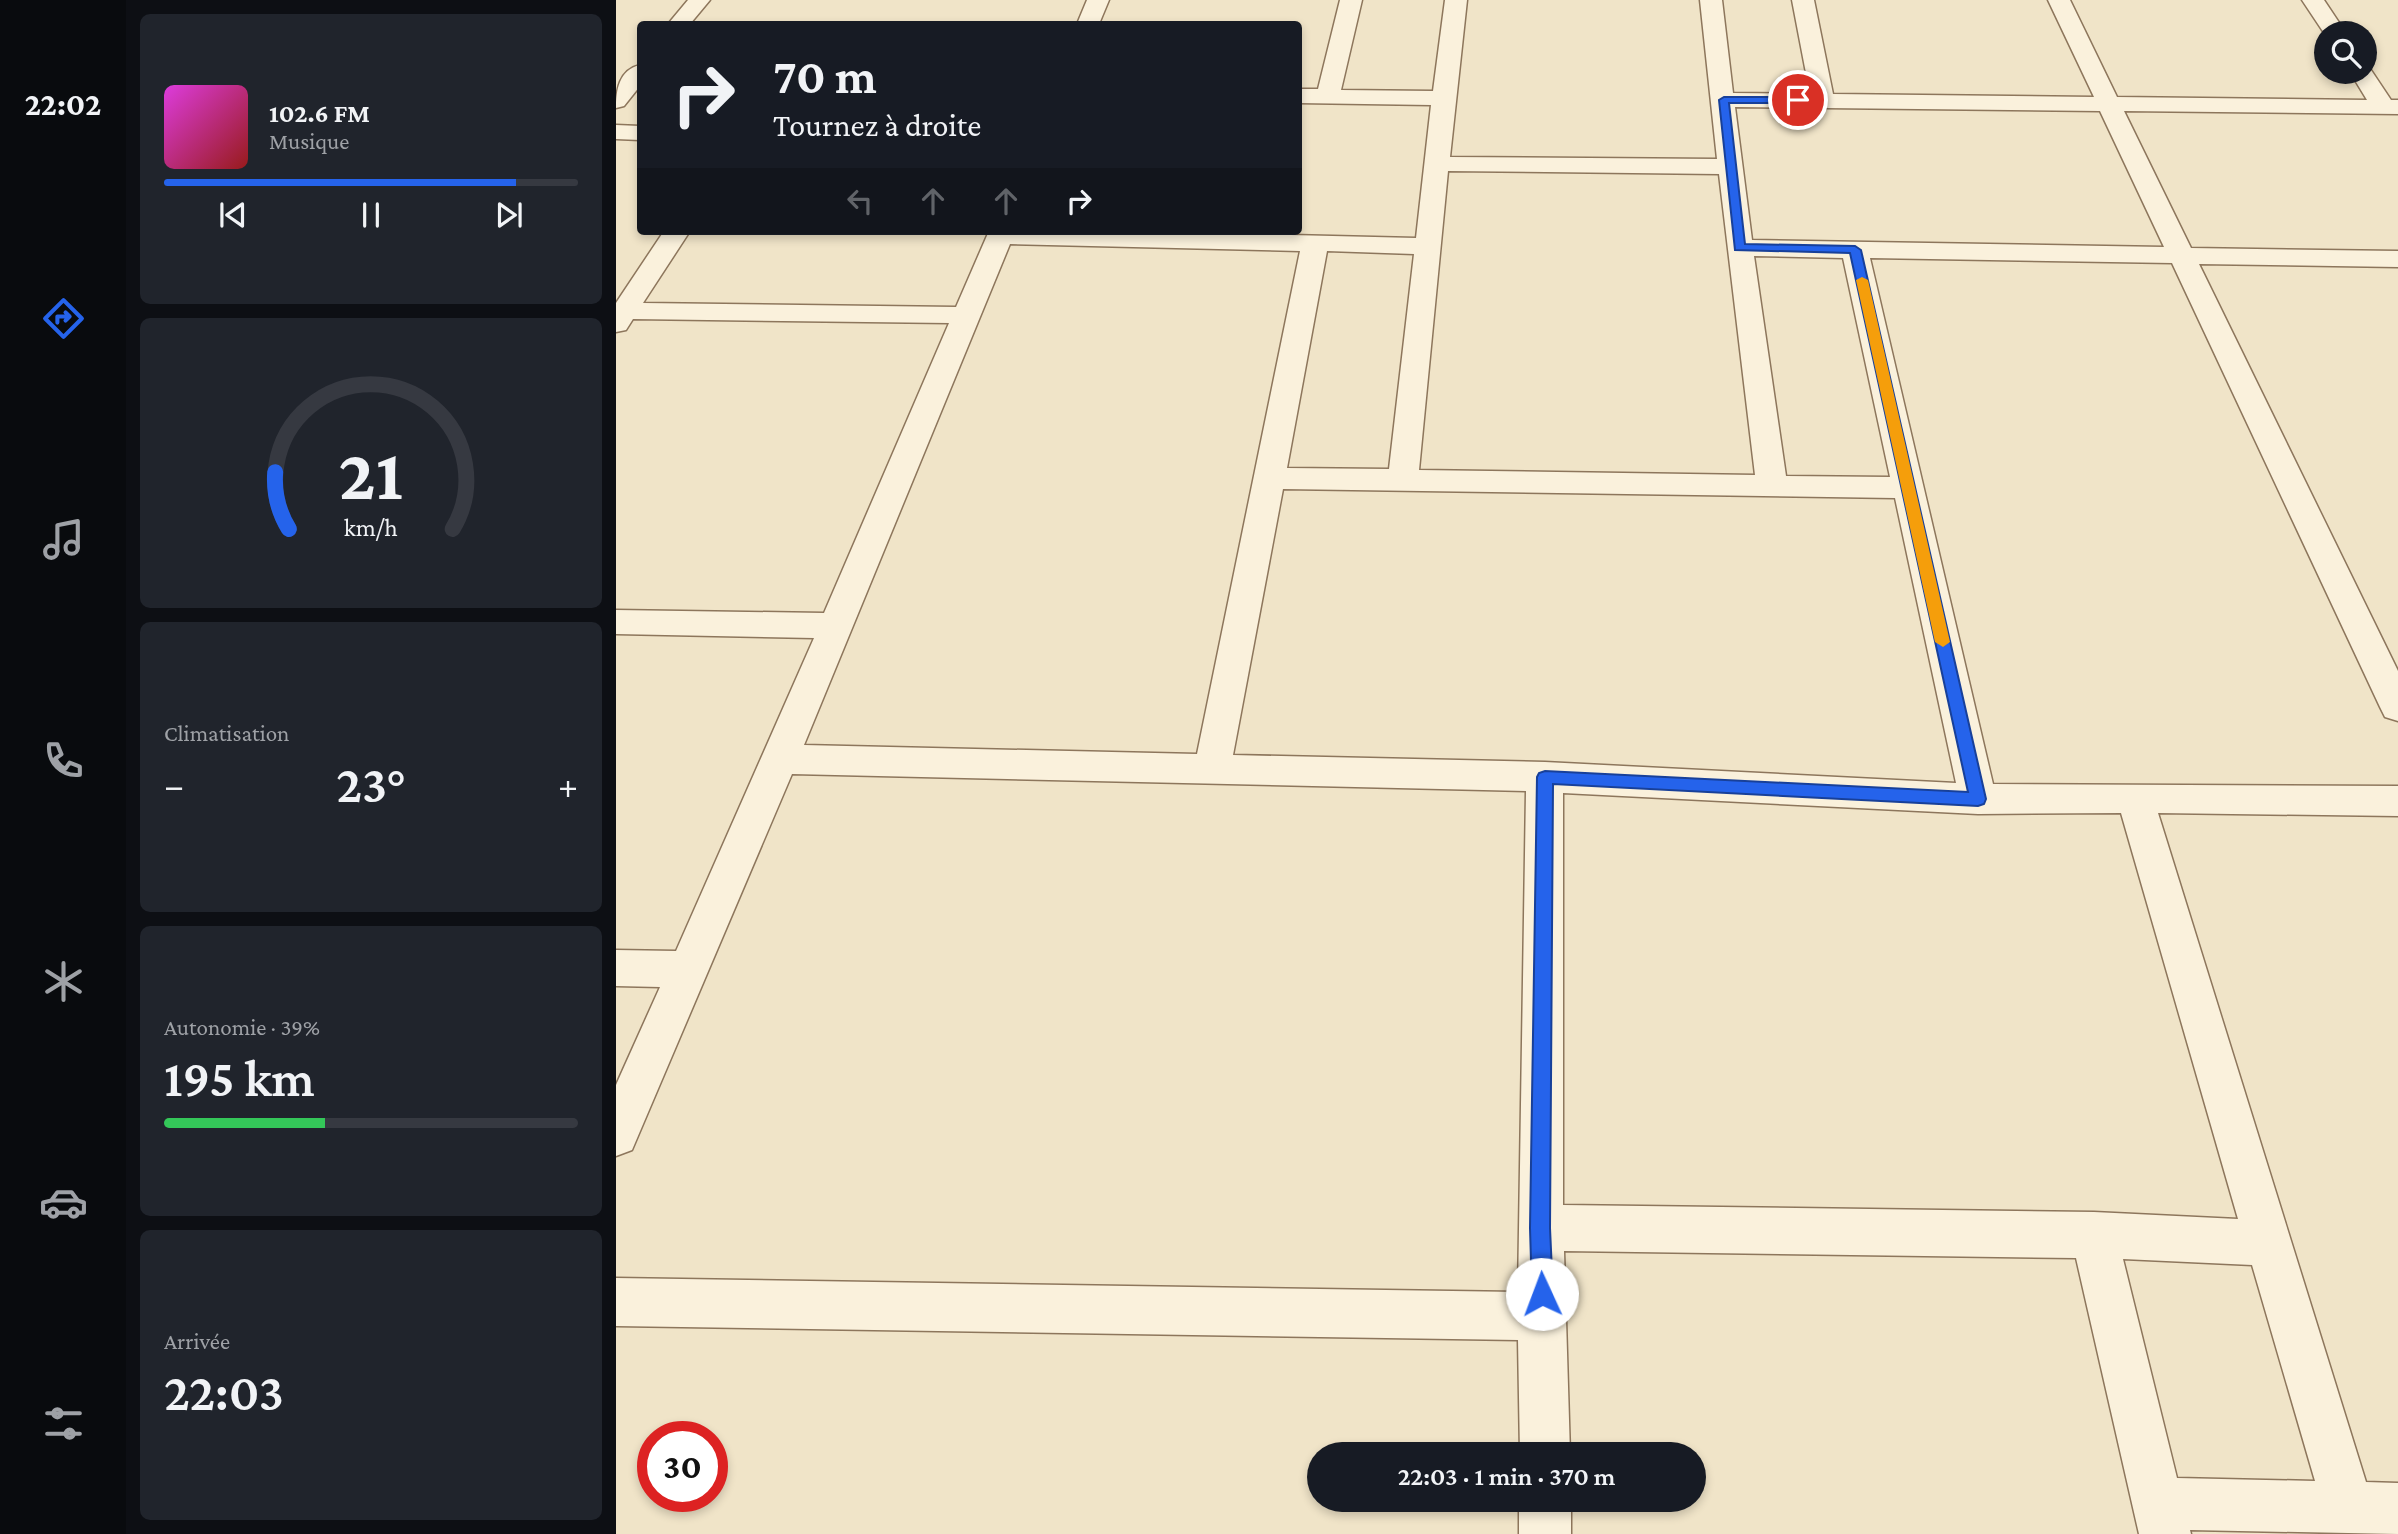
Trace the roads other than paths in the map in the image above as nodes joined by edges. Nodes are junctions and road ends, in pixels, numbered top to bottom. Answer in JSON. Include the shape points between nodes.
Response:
{"nodes":[{"id":1,"x":699,"y":0,"type":"edge"},
{"id":2,"x":1098,"y":0,"type":"edge"},
{"id":3,"x":1351,"y":0,"type":"edge"},
{"id":4,"x":1456,"y":0,"type":"edge"},
{"id":5,"x":1711,"y":0,"type":"edge"},
{"id":6,"x":1803,"y":0,"type":"edge"},
{"id":7,"x":2059,"y":0,"type":"edge"},
{"id":8,"x":2313,"y":0,"type":"edge"},
{"id":9,"x":682,"y":21,"type":"edge"},
{"id":10,"x":1089,"y":21,"type":"edge"},
{"id":11,"x":2327,"y":21,"type":"edge"},
{"id":12,"x":2371,"y":84,"type":"edge"},
{"id":13,"x":1302,"y":96,"type":"edge"},
{"id":14,"x":1328,"y":96,"type":"junction"},
{"id":15,"x":1443,"y":98,"type":"junction"},
{"id":16,"x":1724,"y":100,"type":"junction"},
{"id":17,"x":1823,"y":100,"type":"junction"},
{"id":18,"x":2109,"y":104,"type":"junction"},
{"id":19,"x":2391,"y":107,"type":"edge"},
{"id":20,"x":616,"y":132,"type":"edge"},
{"id":21,"x":637,"y":133,"type":"edge"},
{"id":22,"x":1438,"y":164,"type":"junction"},
{"id":23,"x":1732,"y":167,"type":"junction"},
{"id":24,"x":674,"y":235,"type":"edge"},
{"id":25,"x":1001,"y":235,"type":"edge"},
{"id":26,"x":1032,"y":235,"type":"edge"},
{"id":27,"x":1315,"y":244,"type":"junction"},
{"id":28,"x":1429,"y":246,"type":"junction"},
{"id":29,"x":1740,"y":248,"type":"junction"},
{"id":30,"x":1855,"y":250,"type":"junction"},
{"id":31,"x":2180,"y":254,"type":"junction"},
{"id":32,"x":2398,"y":259,"type":"edge"},
{"id":33,"x":619,"y":315,"type":"edge"},
{"id":34,"x":968,"y":315,"type":"junction"},
{"id":35,"x":1270,"y":478,"type":"junction"},
{"id":36,"x":1403,"y":480,"type":"junction"},
{"id":37,"x":1772,"y":486,"type":"junction"},
{"id":38,"x":1909,"y":488,"type":"junction"},
{"id":39,"x":616,"y":622,"type":"edge"},
{"id":40,"x":835,"y":626,"type":"junction"},
{"id":41,"x":2398,"y":707,"type":"edge"},
{"id":42,"x":780,"y":760,"type":"junction"},
{"id":43,"x":1212,"y":770,"type":"junction"},
{"id":44,"x":1545,"y":777,"type":"junction"},
{"id":45,"x":2135,"y":798,"type":"junction"},
{"id":46,"x":1978,"y":799,"type":"junction"},
{"id":47,"x":2398,"y":801,"type":"edge"},
{"id":48,"x":616,"y":968,"type":"edge"},
{"id":49,"x":688,"y":969,"type":"junction"},
{"id":50,"x":616,"y":1135,"type":"edge"},
{"id":51,"x":1540,"y":1228,"type":"junction"},
{"id":52,"x":2094,"y":1235,"type":"junction"},
{"id":53,"x":2267,"y":1243,"type":"junction"},
{"id":54,"x":616,"y":1302,"type":"edge"},
{"id":55,"x":1543,"y":1316,"type":"junction"},
{"id":56,"x":1545,"y":1442,"type":"edge"},
{"id":57,"x":2348,"y":1507,"type":"junction"},
{"id":58,"x":2398,"y":1509,"type":"edge"},
{"id":59,"x":1545,"y":1512,"type":"edge"},
{"id":60,"x":2161,"y":1519,"type":"edge"},
{"id":61,"x":1545,"y":1534,"type":"edge"}],
"edges":[{"from":1,"to":9,"type":"street"},
{"from":2,"to":10,"type":"street"},
{"from":3,"to":14,"type":"street"},
{"from":4,"to":15,"type":"street"},
{"from":5,"to":16,"type":"street"},
{"from":6,"to":17,"type":"street"},
{"from":7,"to":18,"type":"street"},
{"from":8,"to":11,"type":"street"},
{"from":12,"to":19,"type":"street"},
{"from":13,"to":14,"type":"street"},
{"from":14,"to":15,"type":"street"},
{"from":15,"to":22,"type":"street"},
{"from":16,"to":17,"type":"street"},
{"from":16,"to":23,"type":"street"},
{"from":17,"to":18,"type":"street"},
{"from":18,"to":19,"type":"street"},
{"from":18,"to":31,"type":"street"},
{"from":20,"to":21,"type":"street"},
{"from":22,"to":23,"type":"street"},
{"from":22,"to":28,"type":"street"},
{"from":23,"to":29,"type":"street"},
{"from":24,"to":33,"type":"street"},
{"from":25,"to":34,"type":"street"},
{"from":26,"to":27,"type":"street"},
{"from":27,"to":28,"type":"street"},
{"from":27,"to":35,"type":"street"},
{"from":28,"to":36,"type":"street"},
{"from":29,"to":30,"type":"street"},
{"from":29,"to":37,"type":"street"},
{"from":30,"to":31,"type":"street"},
{"from":30,"to":38,"type":"street"},
{"from":31,"to":32,"type":"street"},
{"from":31,"to":41,"type":"street"},
{"from":33,"to":34,"type":"street"},
{"from":34,"to":40,"type":"street"},
{"from":35,"to":36,"type":"street"},
{"from":35,"to":43,"type":"street"},
{"from":36,"to":37,"type":"street"},
{"from":37,"to":38,"type":"street"},
{"from":38,"to":46,"type":"street"},
{"from":39,"to":40,"type":"street"},
{"from":40,"to":42,"type":"street"},
{"from":42,"to":43,"type":"street"},
{"from":42,"to":49,"type":"street"},
{"from":43,"to":44,"type":"street"},
{"from":44,"to":46,"type":"street"},
{"from":44,"to":51,"type":"street"},
{"from":45,"to":46,"type":"street"},
{"from":45,"to":47,"type":"street"},
{"from":45,"to":53,"type":"street"},
{"from":48,"to":49,"type":"street"},
{"from":49,"to":50,"type":"street"},
{"from":51,"to":52,"type":"street"},
{"from":51,"to":55,"type":"street"},
{"from":52,"to":53,"type":"street"},
{"from":52,"to":60,"type":"street"},
{"from":53,"to":57,"type":"street"},
{"from":54,"to":55,"type":"street"},
{"from":55,"to":56,"type":"street"},
{"from":57,"to":58,"type":"street"},
{"from":57,"to":60,"type":"street"},
{"from":59,"to":61,"type":"street"}]}
